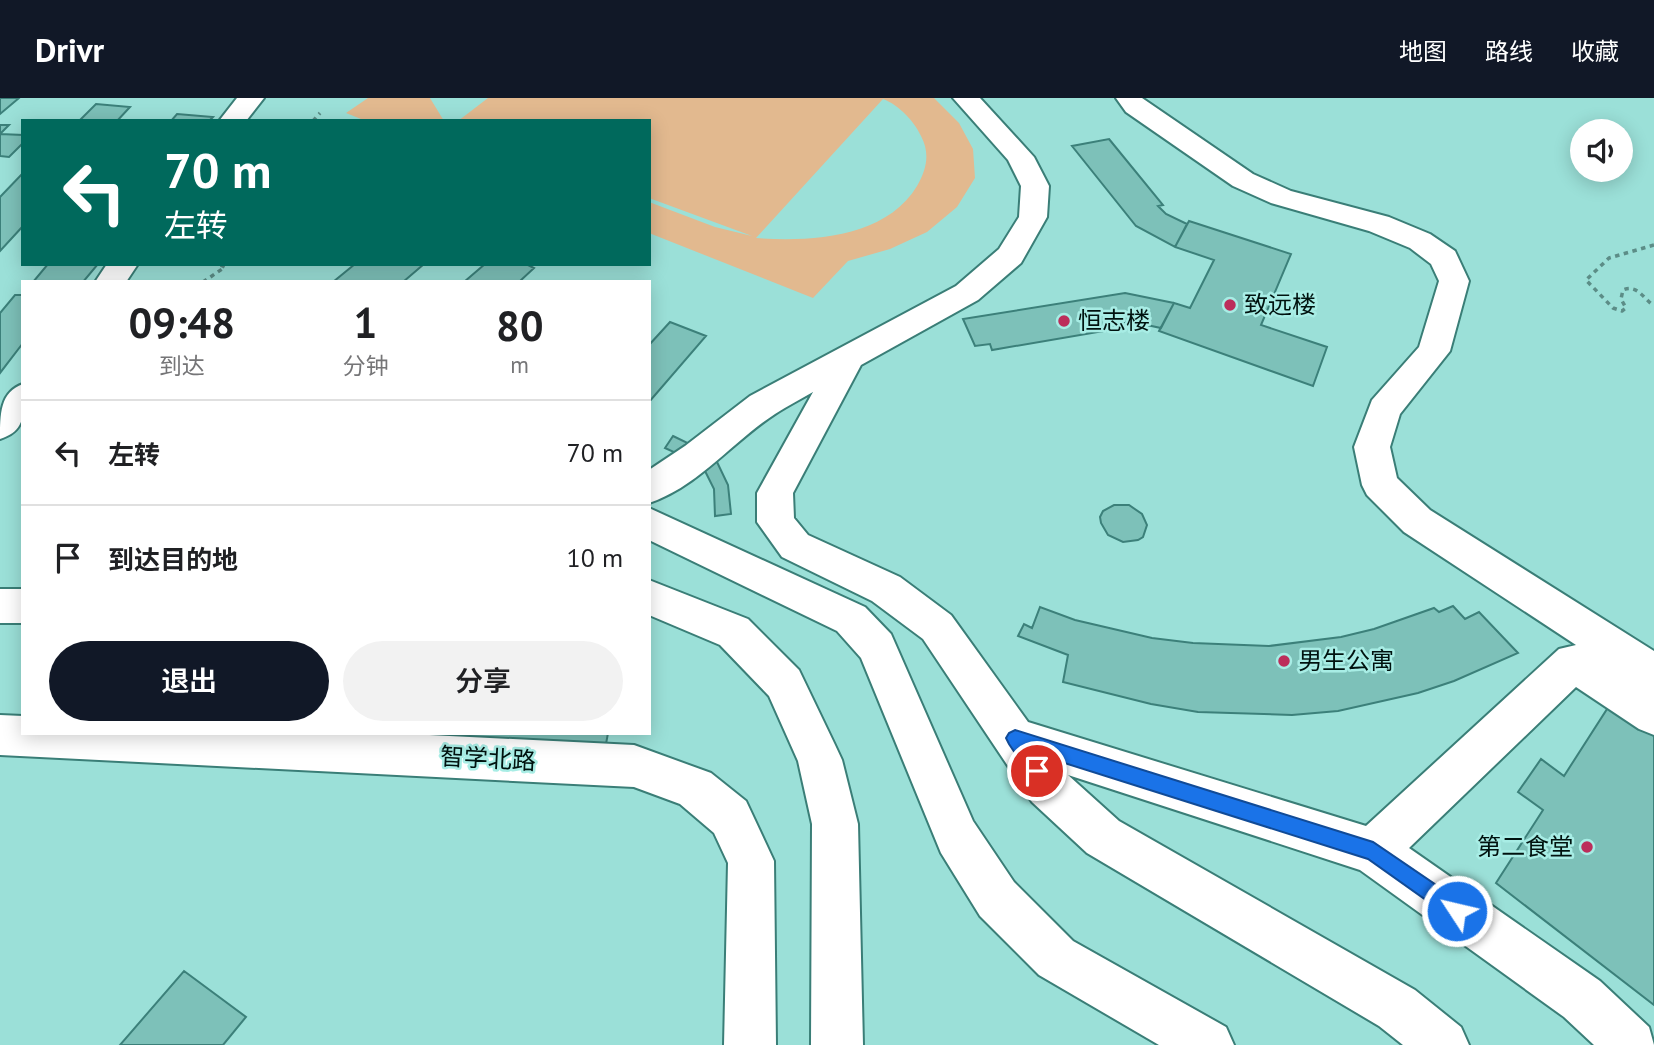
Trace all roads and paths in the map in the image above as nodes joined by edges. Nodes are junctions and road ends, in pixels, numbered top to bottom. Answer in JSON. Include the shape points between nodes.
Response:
{"nodes":[{"id":1,"x":218,"y":98,"type":"edge"},
{"id":2,"x":965,"y":98,"type":"edge"},
{"id":3,"x":1129,"y":98,"type":"edge"},
{"id":4,"x":243,"y":107,"type":"edge"},
{"id":5,"x":320,"y":113,"type":"dead end"},
{"id":6,"x":315,"y":119,"type":"edge"},
{"id":7,"x":1654,"y":245,"type":"edge"},
{"id":8,"x":223,"y":266,"type":"edge"},
{"id":9,"x":206,"y":280,"type":"edge"},
{"id":10,"x":1654,"y":306,"type":"edge"},
{"id":11,"x":849,"y":358,"type":"junction"},
{"id":12,"x":21,"y":399,"type":"edge"},
{"id":13,"x":0,"y":426,"type":"edge"},
{"id":14,"x":651,"y":488,"type":"edge"},
{"id":15,"x":651,"y":524,"type":"edge"},
{"id":16,"x":651,"y":598,"type":"edge"},
{"id":17,"x":0,"y":606,"type":"edge"},
{"id":18,"x":21,"y":606,"type":"edge"},
{"id":19,"x":1654,"y":673,"type":"edge"},
{"id":20,"x":1654,"y":715,"type":"edge"},
{"id":21,"x":0,"y":735,"type":"edge"},
{"id":22,"x":1015,"y":738,"type":"junction"},
{"id":23,"x":1373,"y":851,"type":"junction"},
{"id":24,"x":750,"y":1045,"type":"edge"},
{"id":25,"x":837,"y":1045,"type":"edge"},
{"id":26,"x":1208,"y":1045,"type":"edge"},
{"id":27,"x":1443,"y":1045,"type":"edge"},
{"id":28,"x":1631,"y":1045,"type":"edge"}],
"edges":[{"from":1,"to":4,"type":"street"},
{"from":2,"to":11,"type":"street","via":[[1020,157],[1035,186],[1033,217],[1010,256],[967,293]]},
{"from":3,"to":19,"type":"street","via":[[1243,180],[1281,197],[1379,224],[1420,241],[1444,258],[1454,281],[1434,351],[1384,409],[1372,447],[1380,485],[1418,521]]},
{"from":5,"to":6,"type":"path"},
{"from":7,"to":10,"type":"path","via":[[1614,254],[1597,265],[1586,280],[1613,308],[1626,308],[1621,299],[1623,290],[1630,287]]},
{"from":8,"to":9,"type":"path"},
{"from":11,"to":14,"type":"street","via":[[762,405]]},
{"from":11,"to":22,"type":"street","via":[[775,493],[776,522],[795,546],[886,589],[937,627]]},
{"from":12,"to":13,"type":"street"},
{"from":15,"to":26,"type":"street","via":[[851,619],[877,647],[957,837],[997,899],[1056,958]]},
{"from":16,"to":25,"type":"street","via":[[734,632],[784,683],[820,760],[835,824]]},
{"from":17,"to":18,"type":"street"},
{"from":20,"to":23,"type":"street","via":[[1573,662]]},
{"from":21,"to":24,"type":"street","name":"智学北路","via":[[634,766],[695,788],[730,817],[751,861]]},
{"from":22,"to":23,"type":"street"},
{"from":22,"to":27,"type":"street","via":[[1048,786],[1103,837],[1397,1009]]},
{"from":23,"to":28,"type":"street","via":[[1582,999]]}]}
